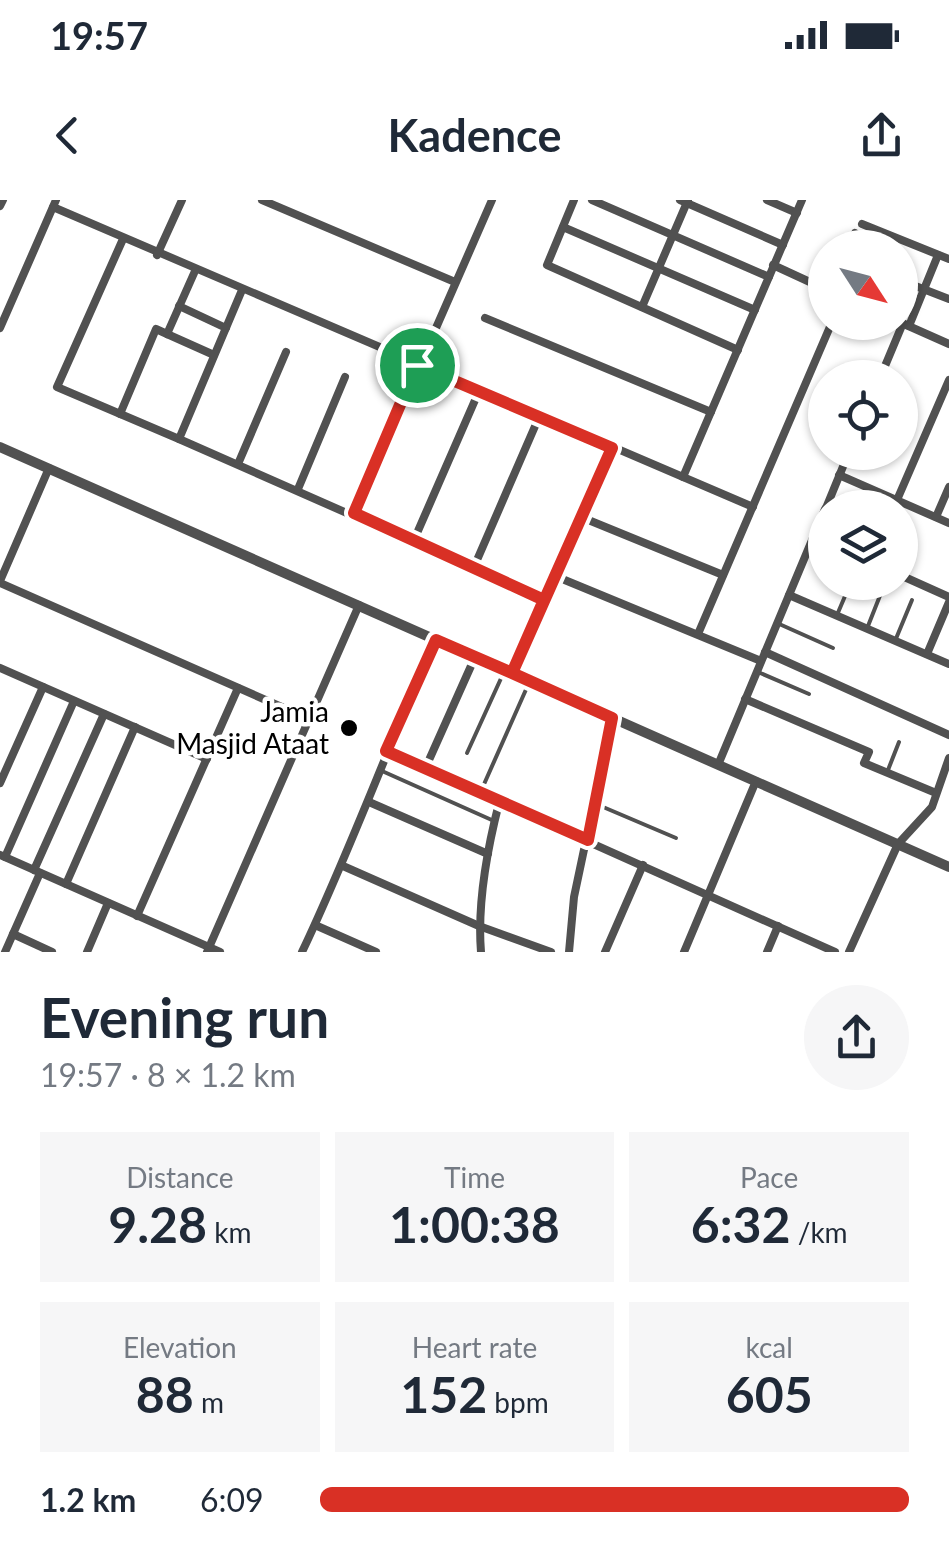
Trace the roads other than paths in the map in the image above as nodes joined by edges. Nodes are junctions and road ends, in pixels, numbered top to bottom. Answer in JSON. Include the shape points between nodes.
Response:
{"nodes":[{"id":1,"x":182,"y":200,"type":"edge"},
{"id":2,"x":262,"y":200,"type":"edge"},
{"id":3,"x":492,"y":200,"type":"edge"},
{"id":4,"x":574,"y":200,"type":"edge"},
{"id":5,"x":592,"y":200,"type":"edge"},
{"id":6,"x":767,"y":200,"type":"edge"},
{"id":7,"x":802,"y":200,"type":"edge"},
{"id":8,"x":685,"y":201,"type":"edge"},
{"id":9,"x":55,"y":203,"type":"edge"},
{"id":10,"x":796,"y":213,"type":"junction"},
{"id":11,"x":862,"y":224,"type":"dead end"},
{"id":12,"x":563,"y":227,"type":"junction"},
{"id":13,"x":672,"y":236,"type":"junction"},
{"id":14,"x":123,"y":239,"type":"junction"},
{"id":15,"x":782,"y":245,"type":"junction"},
{"id":16,"x":157,"y":255,"type":"junction"},
{"id":17,"x":938,"y":255,"type":"junction"},
{"id":18,"x":949,"y":259,"type":"edge"},
{"id":19,"x":773,"y":265,"type":"junction"},
{"id":20,"x":658,"y":268,"type":"junction"},
{"id":21,"x":195,"y":270,"type":"junction"},
{"id":22,"x":768,"y":278,"type":"junction"},
{"id":23,"x":808,"y":280,"type":"edge"},
{"id":24,"x":455,"y":282,"type":"junction"},
{"id":25,"x":918,"y":288,"type":"edge"},
{"id":26,"x":242,"y":290,"type":"junction"},
{"id":27,"x":924,"y":290,"type":"junction"},
{"id":28,"x":949,"y":299,"type":"edge"},
{"id":29,"x":918,"y":300,"type":"edge"},
{"id":30,"x":179,"y":306,"type":"junction"},
{"id":31,"x":642,"y":307,"type":"junction"},
{"id":32,"x":754,"y":310,"type":"junction"},
{"id":33,"x":484,"y":318,"type":"dead end"},
{"id":34,"x":0,"y":328,"type":"edge"},
{"id":35,"x":226,"y":328,"type":"junction"},
{"id":36,"x":918,"y":330,"type":"edge"},
{"id":37,"x":167,"y":334,"type":"junction"},
{"id":38,"x":824,"y":340,"type":"edge"},
{"id":39,"x":949,"y":344,"type":"edge"},
{"id":40,"x":738,"y":350,"type":"junction"},
{"id":41,"x":286,"y":352,"type":"dead end"},
{"id":42,"x":214,"y":355,"type":"junction"},
{"id":43,"x":417,"y":365,"type":"junction"},
{"id":44,"x":344,"y":378,"type":"dead end"},
{"id":45,"x":949,"y":380,"type":"edge"},
{"id":46,"x":479,"y":392,"type":"junction"},
{"id":47,"x":711,"y":412,"type":"junction"},
{"id":48,"x":120,"y":414,"type":"junction"},
{"id":49,"x":538,"y":417,"type":"junction"},
{"id":50,"x":178,"y":439,"type":"junction"},
{"id":51,"x":0,"y":447,"type":"edge"},
{"id":52,"x":612,"y":448,"type":"junction"},
{"id":53,"x":238,"y":464,"type":"junction"},
{"id":54,"x":49,"y":468,"type":"junction"},
{"id":55,"x":841,"y":470,"type":"edge"},
{"id":56,"x":839,"y":475,"type":"junction"},
{"id":57,"x":683,"y":478,"type":"junction"},
{"id":58,"x":949,"y":487,"type":"edge"},
{"id":59,"x":298,"y":490,"type":"junction"},
{"id":60,"x":833,"y":490,"type":"edge"},
{"id":61,"x":873,"y":490,"type":"edge"},
{"id":62,"x":900,"y":490,"type":"edge"},
{"id":63,"x":753,"y":507,"type":"junction"},
{"id":64,"x":918,"y":509,"type":"edge"},
{"id":65,"x":354,"y":513,"type":"junction"},
{"id":66,"x":581,"y":517,"type":"junction"},
{"id":67,"x":936,"y":517,"type":"junction"},
{"id":68,"x":949,"y":523,"type":"edge"},
{"id":69,"x":414,"y":540,"type":"junction"},
{"id":70,"x":808,"y":550,"type":"edge"},
{"id":71,"x":474,"y":567,"type":"junction"},
{"id":72,"x":555,"y":576,"type":"junction"},
{"id":73,"x":723,"y":576,"type":"junction"},
{"id":74,"x":0,"y":582,"type":"edge"},
{"id":75,"x":918,"y":584,"type":"edge"},
{"id":76,"x":789,"y":596,"type":"junction"},
{"id":77,"x":544,"y":600,"type":"junction"},
{"id":78,"x":843,"y":600,"type":"edge"},
{"id":79,"x":878,"y":600,"type":"edge"},
{"id":80,"x":912,"y":600,"type":"dead end"},
{"id":81,"x":949,"y":600,"type":"edge"},
{"id":82,"x":359,"y":606,"type":"junction"},
{"id":83,"x":837,"y":616,"type":"junction"},
{"id":84,"x":777,"y":623,"type":"junction"},
{"id":85,"x":867,"y":629,"type":"junction"},
{"id":86,"x":698,"y":634,"type":"junction"},
{"id":87,"x":436,"y":640,"type":"junction"},
{"id":88,"x":895,"y":641,"type":"junction"},
{"id":89,"x":833,"y":648,"type":"dead end"},
{"id":90,"x":926,"y":654,"type":"junction"},
{"id":91,"x":475,"y":657,"type":"junction"},
{"id":92,"x":763,"y":657,"type":"junction"},
{"id":93,"x":949,"y":664,"type":"edge"},
{"id":94,"x":2,"y":669,"type":"edge"},
{"id":95,"x":508,"y":671,"type":"junction"},
{"id":96,"x":757,"y":672,"type":"junction"},
{"id":97,"x":0,"y":680,"type":"edge"},
{"id":98,"x":530,"y":681,"type":"junction"},
{"id":99,"x":43,"y":687,"type":"junction"},
{"id":100,"x":238,"y":688,"type":"junction"},
{"id":101,"x":809,"y":694,"type":"dead end"},
{"id":102,"x":746,"y":699,"type":"junction"},
{"id":103,"x":74,"y":700,"type":"junction"},
{"id":104,"x":104,"y":714,"type":"junction"},
{"id":105,"x":612,"y":718,"type":"junction"},
{"id":106,"x":309,"y":720,"type":"junction"},
{"id":107,"x":135,"y":728,"type":"junction"},
{"id":108,"x":949,"y":734,"type":"edge"},
{"id":109,"x":899,"y":742,"type":"dead end"},
{"id":110,"x":386,"y":751,"type":"junction"},
{"id":111,"x":467,"y":752,"type":"dead end"},
{"id":112,"x":949,"y":758,"type":"edge"},
{"id":113,"x":207,"y":759,"type":"junction"},
{"id":114,"x":718,"y":764,"type":"junction"},
{"id":115,"x":425,"y":769,"type":"junction"},
{"id":116,"x":382,"y":771,"type":"junction"},
{"id":117,"x":886,"y":772,"type":"junction"},
{"id":118,"x":756,"y":782,"type":"junction"},
{"id":119,"x":0,"y":783,"type":"edge"},
{"id":120,"x":480,"y":794,"type":"junction"},
{"id":121,"x":936,"y":794,"type":"junction"},
{"id":122,"x":369,"y":802,"type":"junction"},
{"id":123,"x":500,"y":802,"type":"junction"},
{"id":124,"x":596,"y":804,"type":"junction"},
{"id":125,"x":494,"y":821,"type":"junction"},
{"id":126,"x":676,"y":838,"type":"dead end"},
{"id":127,"x":588,"y":840,"type":"junction"},
{"id":128,"x":898,"y":844,"type":"junction"},
{"id":129,"x":488,"y":854,"type":"junction"},
{"id":130,"x":2,"y":856,"type":"edge"},
{"id":131,"x":643,"y":865,"type":"junction"},
{"id":132,"x":343,"y":866,"type":"junction"},
{"id":133,"x":949,"y":867,"type":"edge"},
{"id":134,"x":37,"y":872,"type":"junction"},
{"id":135,"x":66,"y":884,"type":"junction"},
{"id":136,"x":708,"y":894,"type":"junction"},
{"id":137,"x":108,"y":903,"type":"junction"},
{"id":138,"x":138,"y":916,"type":"junction"},
{"id":139,"x":315,"y":925,"type":"junction"},
{"id":140,"x":479,"y":926,"type":"junction"},
{"id":141,"x":778,"y":926,"type":"junction"},
{"id":142,"x":13,"y":934,"type":"junction"},
{"id":143,"x":4,"y":948,"type":"edge"},
{"id":144,"x":208,"y":950,"type":"edge"},
{"id":145,"x":52,"y":952,"type":"edge"},
{"id":146,"x":87,"y":952,"type":"edge"},
{"id":147,"x":220,"y":952,"type":"edge"},
{"id":148,"x":302,"y":952,"type":"edge"},
{"id":149,"x":376,"y":952,"type":"edge"},
{"id":150,"x":481,"y":952,"type":"edge"},
{"id":151,"x":551,"y":952,"type":"edge"},
{"id":152,"x":569,"y":952,"type":"edge"},
{"id":153,"x":605,"y":952,"type":"edge"},
{"id":154,"x":684,"y":952,"type":"edge"},
{"id":155,"x":767,"y":952,"type":"edge"},
{"id":156,"x":834,"y":952,"type":"edge"},
{"id":157,"x":849,"y":952,"type":"edge"}],
"edges":[{"from":1,"to":16,"type":"street"},
{"from":2,"to":24,"type":"street"},
{"from":3,"to":24,"type":"street"},
{"from":4,"to":12,"type":"street"},
{"from":5,"to":13,"type":"street"},
{"from":6,"to":10,"type":"street"},
{"from":7,"to":10,"type":"street"},
{"from":8,"to":13,"type":"street"},
{"from":8,"to":15,"type":"street"},
{"from":9,"to":14,"type":"street"},
{"from":9,"to":34,"type":"street"},
{"from":10,"to":15,"type":"street"},
{"from":11,"to":17,"type":"street"},
{"from":12,"to":20,"type":"street"},
{"from":12,"to":31,"type":"street","via":[[547,265]]},
{"from":13,"to":20,"type":"street"},
{"from":13,"to":22,"type":"street"},
{"from":14,"to":16,"type":"street"},
{"from":14,"to":48,"type":"street","via":[[58,387]]},
{"from":15,"to":19,"type":"street"},
{"from":16,"to":21,"type":"street"},
{"from":17,"to":18,"type":"street"},
{"from":17,"to":27,"type":"street"},
{"from":19,"to":22,"type":"street"},
{"from":19,"to":23,"type":"street"},
{"from":20,"to":31,"type":"street"},
{"from":20,"to":32,"type":"street"},
{"from":21,"to":26,"type":"street"},
{"from":21,"to":30,"type":"street"},
{"from":22,"to":32,"type":"street"},
{"from":24,"to":43,"type":"street"},
{"from":25,"to":27,"type":"street"},
{"from":26,"to":35,"type":"street"},
{"from":26,"to":43,"type":"street"},
{"from":27,"to":28,"type":"street"},
{"from":27,"to":29,"type":"street"},
{"from":30,"to":35,"type":"street"},
{"from":30,"to":37,"type":"street"},
{"from":31,"to":40,"type":"street"},
{"from":32,"to":40,"type":"street"},
{"from":33,"to":47,"type":"street"},
{"from":35,"to":42,"type":"street"},
{"from":36,"to":39,"type":"street"},
{"from":37,"to":42,"type":"street"},
{"from":37,"to":48,"type":"street","via":[[156,329]]},
{"from":38,"to":63,"type":"street"},
{"from":40,"to":47,"type":"street"},
{"from":41,"to":53,"type":"street"},
{"from":42,"to":50,"type":"street"},
{"from":43,"to":46,"type":"street"},
{"from":43,"to":65,"type":"street"},
{"from":44,"to":59,"type":"street"},
{"from":45,"to":62,"type":"street"},
{"from":46,"to":49,"type":"street"},
{"from":46,"to":69,"type":"street"},
{"from":47,"to":57,"type":"street"},
{"from":48,"to":50,"type":"street"},
{"from":49,"to":52,"type":"street"},
{"from":49,"to":71,"type":"street"},
{"from":50,"to":53,"type":"street"},
{"from":51,"to":54,"type":"street"},
{"from":52,"to":57,"type":"street"},
{"from":52,"to":66,"type":"street"},
{"from":53,"to":59,"type":"street"},
{"from":54,"to":74,"type":"street"},
{"from":54,"to":82,"type":"street"},
{"from":55,"to":56,"type":"street"},
{"from":56,"to":60,"type":"street"},
{"from":56,"to":61,"type":"street"},
{"from":57,"to":63,"type":"street"},
{"from":58,"to":67,"type":"street"},
{"from":59,"to":65,"type":"street"},
{"from":63,"to":73,"type":"street"},
{"from":64,"to":67,"type":"street"},
{"from":65,"to":69,"type":"street"},
{"from":66,"to":72,"type":"street"},
{"from":66,"to":73,"type":"street"},
{"from":67,"to":68,"type":"street"},
{"from":69,"to":71,"type":"street"},
{"from":70,"to":76,"type":"street"},
{"from":71,"to":77,"type":"street"},
{"from":72,"to":77,"type":"street"},
{"from":72,"to":86,"type":"street"},
{"from":73,"to":86,"type":"street"},
{"from":74,"to":100,"type":"street"},
{"from":75,"to":81,"type":"street"},
{"from":76,"to":83,"type":"street"},
{"from":76,"to":84,"type":"street"},
{"from":77,"to":95,"type":"street"},
{"from":78,"to":83,"type":"lane"},
{"from":79,"to":85,"type":"lane"},
{"from":80,"to":88,"type":"lane"},
{"from":81,"to":90,"type":"street"},
{"from":82,"to":87,"type":"street"},
{"from":82,"to":106,"type":"street"},
{"from":83,"to":85,"type":"street"},
{"from":84,"to":89,"type":"lane"},
{"from":84,"to":92,"type":"street"},
{"from":85,"to":88,"type":"street"},
{"from":86,"to":92,"type":"street"},
{"from":87,"to":91,"type":"street"},
{"from":87,"to":110,"type":"street"},
{"from":88,"to":90,"type":"street"},
{"from":90,"to":93,"type":"street"},
{"from":91,"to":95,"type":"street"},
{"from":91,"to":115,"type":"street"},
{"from":92,"to":96,"type":"street"},
{"from":92,"to":108,"type":"street"},
{"from":94,"to":97,"type":"street"},
{"from":94,"to":99,"type":"street"},
{"from":95,"to":98,"type":"street"},
{"from":95,"to":111,"type":"lane"},
{"from":96,"to":101,"type":"lane"},
{"from":96,"to":102,"type":"street"},
{"from":98,"to":105,"type":"street"},
{"from":98,"to":120,"type":"lane"},
{"from":99,"to":103,"type":"street"},
{"from":99,"to":119,"type":"street"},
{"from":100,"to":106,"type":"street"},
{"from":100,"to":113,"type":"street"},
{"from":102,"to":114,"type":"street"},
{"from":102,"to":117,"type":"street","via":[[869,752],[864,764]]},
{"from":103,"to":104,"type":"street"},
{"from":103,"to":130,"type":"street"},
{"from":104,"to":107,"type":"street"},
{"from":104,"to":134,"type":"street"},
{"from":105,"to":114,"type":"street"},
{"from":105,"to":124,"type":"street"},
{"from":106,"to":144,"type":"street"},
{"from":107,"to":113,"type":"street"},
{"from":107,"to":135,"type":"street"},
{"from":109,"to":117,"type":"lane"},
{"from":110,"to":115,"type":"street"},
{"from":110,"to":116,"type":"street"},
{"from":112,"to":121,"type":"street"},
{"from":113,"to":138,"type":"street"},
{"from":114,"to":118,"type":"street"},
{"from":115,"to":120,"type":"street"},
{"from":116,"to":122,"type":"street"},
{"from":116,"to":125,"type":"lane"},
{"from":117,"to":121,"type":"street"},
{"from":118,"to":128,"type":"street"},
{"from":118,"to":136,"type":"street"},
{"from":120,"to":123,"type":"street"},
{"from":121,"to":128,"type":"street","via":[[918,828]]},
{"from":122,"to":129,"type":"street"},
{"from":122,"to":132,"type":"street"},
{"from":123,"to":125,"type":"street"},
{"from":123,"to":127,"type":"street"},
{"from":124,"to":126,"type":"lane"},
{"from":124,"to":127,"type":"street"},
{"from":125,"to":129,"type":"street"},
{"from":127,"to":131,"type":"street"},
{"from":127,"to":152,"type":"street"},
{"from":128,"to":133,"type":"street"},
{"from":128,"to":157,"type":"street"},
{"from":129,"to":140,"type":"street"},
{"from":130,"to":134,"type":"street"},
{"from":131,"to":136,"type":"street"},
{"from":131,"to":153,"type":"street"},
{"from":132,"to":139,"type":"street"},
{"from":132,"to":140,"type":"street"},
{"from":134,"to":135,"type":"street"},
{"from":134,"to":142,"type":"street"},
{"from":135,"to":137,"type":"street"},
{"from":136,"to":141,"type":"street"},
{"from":136,"to":154,"type":"street"},
{"from":137,"to":138,"type":"street"},
{"from":137,"to":146,"type":"street"},
{"from":138,"to":144,"type":"street"},
{"from":139,"to":148,"type":"street"},
{"from":139,"to":149,"type":"street"},
{"from":140,"to":150,"type":"street"},
{"from":140,"to":151,"type":"street"},
{"from":141,"to":155,"type":"street"},
{"from":141,"to":156,"type":"street"},
{"from":142,"to":143,"type":"street"},
{"from":142,"to":145,"type":"street"},
{"from":144,"to":147,"type":"street"}]}
